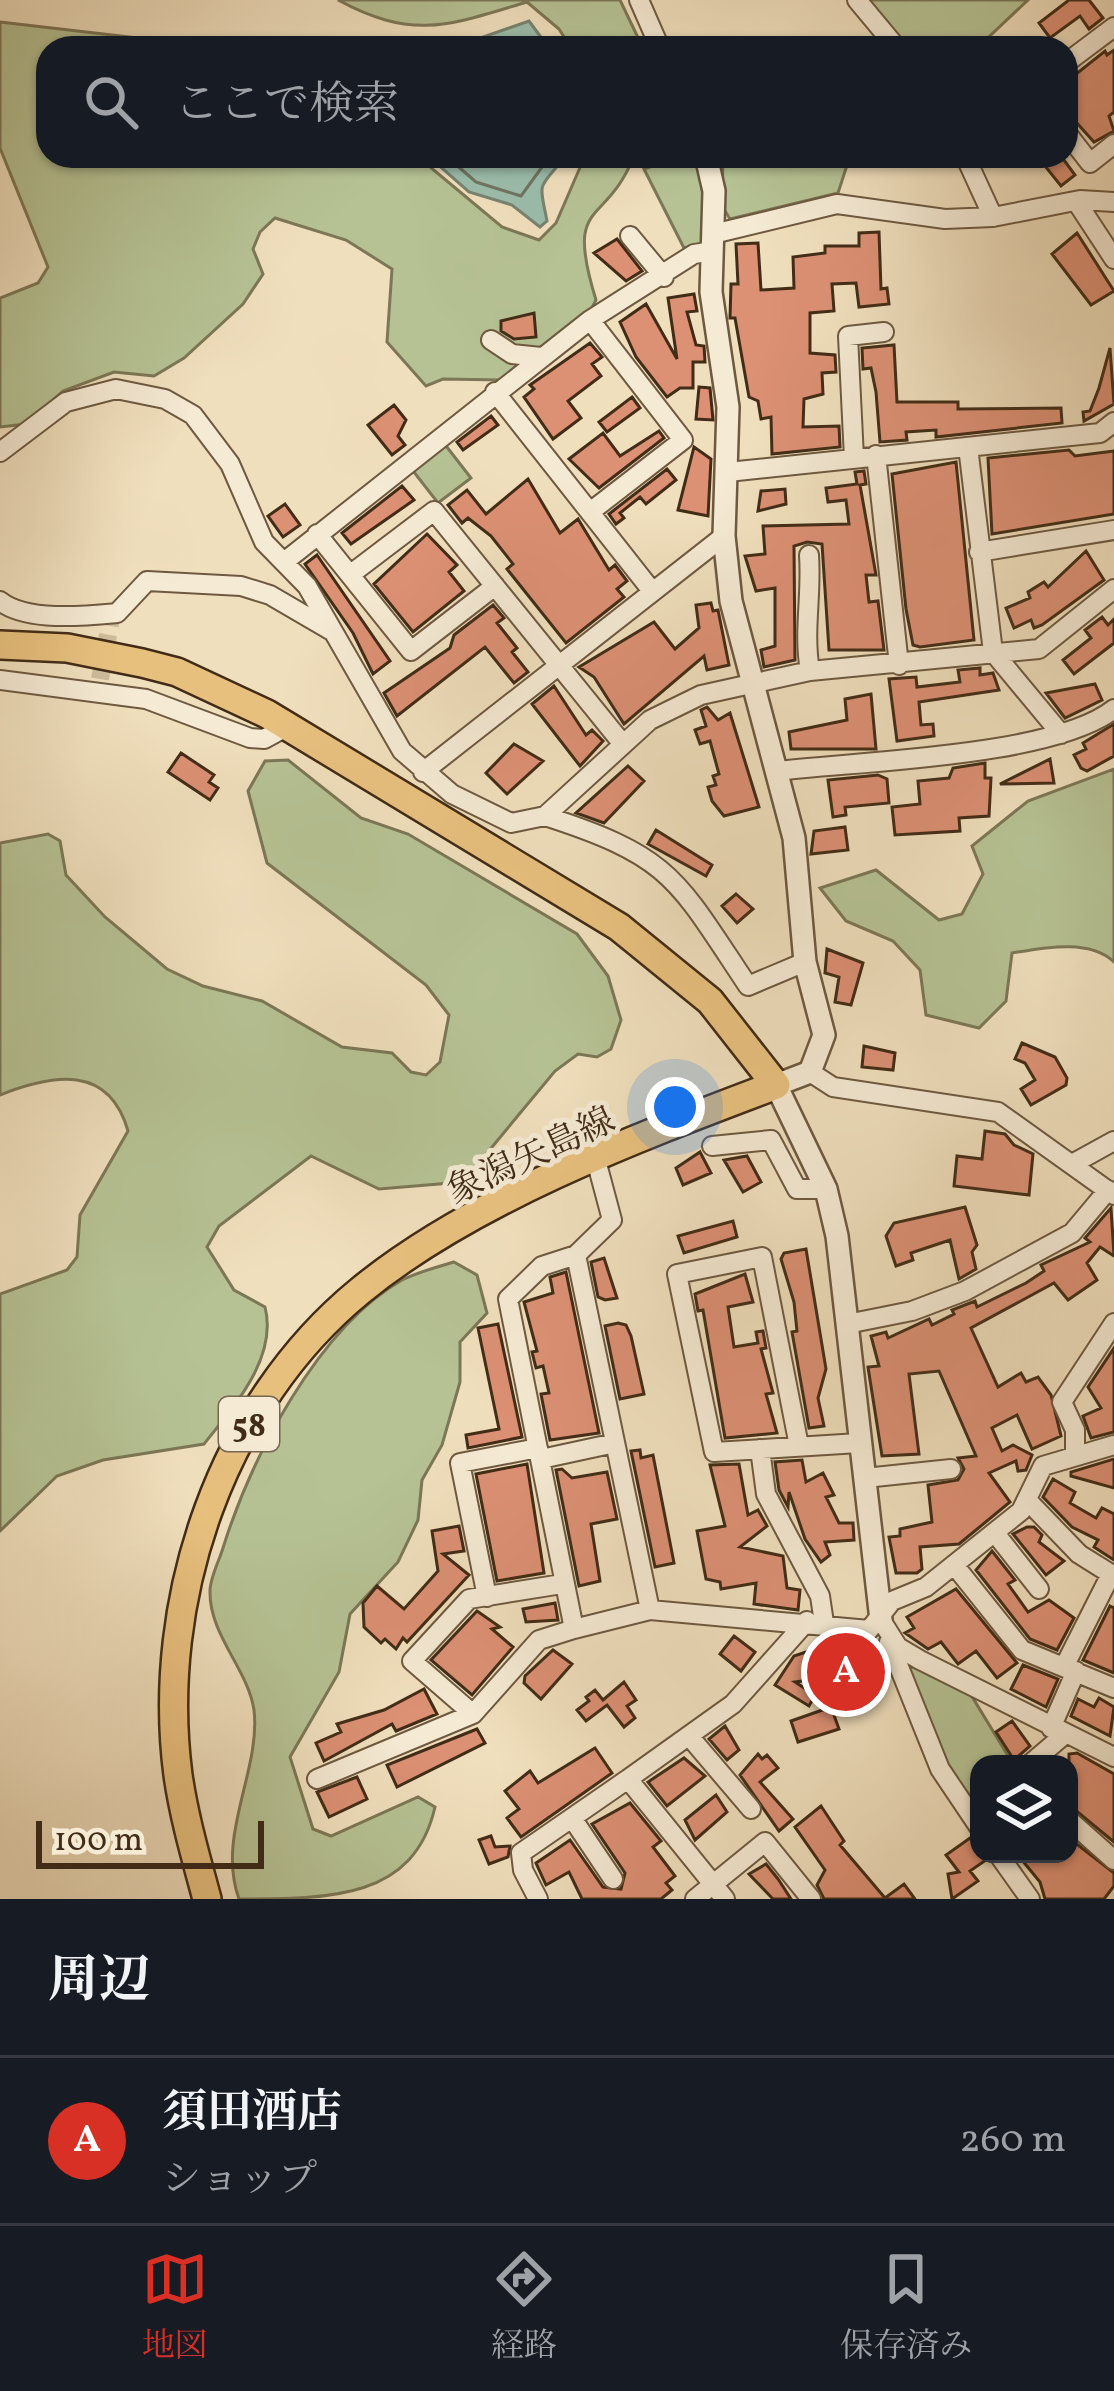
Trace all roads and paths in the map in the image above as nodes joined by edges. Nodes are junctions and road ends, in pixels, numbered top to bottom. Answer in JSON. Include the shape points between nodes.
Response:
{"nodes":[{"id":1,"x":639,"y":0,"type":"edge"},
{"id":2,"x":857,"y":0,"type":"edge"},
{"id":3,"x":1114,"y":27,"type":"edge"},
{"id":4,"x":655,"y":36,"type":"edge"},
{"id":5,"x":887,"y":36,"type":"edge"},
{"id":6,"x":1078,"y":54,"type":"edge"},
{"id":7,"x":1114,"y":144,"type":"edge"},
{"id":8,"x":1078,"y":148,"type":"edge"},
{"id":9,"x":709,"y":168,"type":"edge"},
{"id":10,"x":971,"y":168,"type":"edge"},
{"id":11,"x":1076,"y":201,"type":"junction"},
{"id":12,"x":1114,"y":202,"type":"edge"},
{"id":13,"x":993,"y":217,"type":"junction"},
{"id":14,"x":630,"y":236,"type":"dead end"},
{"id":15,"x":713,"y":243,"type":"junction"},
{"id":16,"x":1114,"y":260,"type":"edge"},
{"id":17,"x":664,"y":277,"type":"junction"},
{"id":18,"x":590,"y":320,"type":"junction"},
{"id":19,"x":884,"y":332,"type":"dead end"},
{"id":20,"x":491,"y":340,"type":"dead end"},
{"id":21,"x":541,"y":357,"type":"junction"},
{"id":22,"x":495,"y":392,"type":"junction"},
{"id":23,"x":1114,"y":422,"type":"edge"},
{"id":24,"x":968,"y":447,"type":"junction"},
{"id":25,"x":0,"y":452,"type":"edge"},
{"id":26,"x":876,"y":455,"type":"junction"},
{"id":27,"x":854,"y":458,"type":"junction"},
{"id":28,"x":728,"y":472,"type":"junction"},
{"id":29,"x":590,"y":512,"type":"junction"},
{"id":30,"x":1114,"y":530,"type":"edge"},
{"id":31,"x":317,"y":534,"type":"junction"},
{"id":32,"x":724,"y":536,"type":"junction"},
{"id":33,"x":979,"y":552,"type":"junction"},
{"id":34,"x":809,"y":555,"type":"dead end"},
{"id":35,"x":284,"y":562,"type":"junction"},
{"id":36,"x":351,"y":574,"type":"junction"},
{"id":37,"x":495,"y":586,"type":"junction"},
{"id":38,"x":1114,"y":590,"type":"edge"},
{"id":39,"x":652,"y":592,"type":"junction"},
{"id":40,"x":0,"y":601,"type":"edge"},
{"id":41,"x":330,"y":630,"type":"junction"},
{"id":42,"x":0,"y":645,"type":"edge"},
{"id":43,"x":993,"y":652,"type":"junction"},
{"id":44,"x":557,"y":664,"type":"junction"},
{"id":45,"x":899,"y":665,"type":"junction"},
{"id":46,"x":810,"y":671,"type":"junction"},
{"id":47,"x":0,"y":680,"type":"edge"},
{"id":48,"x":751,"y":681,"type":"junction"},
{"id":49,"x":1114,"y":709,"type":"edge"},
{"id":50,"x":288,"y":726,"type":"junction"},
{"id":51,"x":1061,"y":734,"type":"junction"},
{"id":52,"x":622,"y":743,"type":"junction"},
{"id":53,"x":777,"y":771,"type":"junction"},
{"id":54,"x":423,"y":772,"type":"junction"},
{"id":55,"x":545,"y":816,"type":"junction"},
{"id":56,"x":805,"y":962,"type":"junction"},
{"id":57,"x":810,"y":1072,"type":"junction"},
{"id":58,"x":776,"y":1085,"type":"junction"},
{"id":59,"x":1114,"y":1141,"type":"edge"},
{"id":60,"x":712,"y":1146,"type":"dead end"},
{"id":61,"x":596,"y":1160,"type":"junction"},
{"id":62,"x":1074,"y":1163,"type":"junction"},
{"id":63,"x":826,"y":1189,"type":"junction"},
{"id":64,"x":1111,"y":1192,"type":"edge"},
{"id":65,"x":576,"y":1256,"type":"junction"},
{"id":66,"x":1114,"y":1323,"type":"edge"},
{"id":67,"x":847,"y":1324,"type":"junction"},
{"id":68,"x":859,"y":1443,"type":"junction"},
{"id":69,"x":614,"y":1444,"type":"junction"},
{"id":70,"x":1114,"y":1445,"type":"edge"},
{"id":71,"x":800,"y":1446,"type":"junction"},
{"id":72,"x":760,"y":1449,"type":"junction"},
{"id":73,"x":540,"y":1454,"type":"junction"},
{"id":74,"x":1075,"y":1456,"type":"junction"},
{"id":75,"x":951,"y":1469,"type":"dead end"},
{"id":76,"x":865,"y":1478,"type":"junction"},
{"id":77,"x":1028,"y":1501,"type":"junction"},
{"id":78,"x":995,"y":1533,"type":"junction"},
{"id":79,"x":955,"y":1566,"type":"junction"},
{"id":80,"x":1113,"y":1575,"type":"edge"},
{"id":81,"x":562,"y":1584,"type":"junction"},
{"id":82,"x":1039,"y":1589,"type":"dead end"},
{"id":83,"x":488,"y":1597,"type":"junction"},
{"id":84,"x":650,"y":1610,"type":"junction"},
{"id":85,"x":881,"y":1620,"type":"junction"},
{"id":86,"x":815,"y":1622,"type":"junction"},
{"id":87,"x":574,"y":1629,"type":"junction"},
{"id":88,"x":1070,"y":1669,"type":"junction"},
{"id":89,"x":1114,"y":1688,"type":"edge"},
{"id":90,"x":473,"y":1714,"type":"junction"},
{"id":91,"x":1058,"y":1732,"type":"junction"},
{"id":92,"x":689,"y":1736,"type":"junction"},
{"id":93,"x":1112,"y":1752,"type":"edge"},
{"id":94,"x":1038,"y":1755,"type":"edge"},
{"id":95,"x":317,"y":1779,"type":"dead end"},
{"id":96,"x":628,"y":1779,"type":"junction"},
{"id":97,"x":970,"y":1800,"type":"edge"},
{"id":98,"x":751,"y":1809,"type":"dead end"},
{"id":99,"x":572,"y":1818,"type":"junction"},
{"id":100,"x":1078,"y":1828,"type":"edge"},
{"id":101,"x":1114,"y":1860,"type":"edge"},
{"id":102,"x":1004,"y":1863,"type":"edge"},
{"id":103,"x":613,"y":1879,"type":"dead end"},
{"id":104,"x":719,"y":1892,"type":"edge"},
{"id":105,"x":207,"y":1899,"type":"edge"},
{"id":106,"x":538,"y":1899,"type":"edge"},
{"id":107,"x":695,"y":1899,"type":"edge"},
{"id":108,"x":811,"y":1899,"type":"edge"},
{"id":109,"x":1030,"y":1899,"type":"edge"}],
"edges":[{"from":1,"to":4,"type":"street"},
{"from":2,"to":5,"type":"street"},
{"from":3,"to":6,"type":"street"},
{"from":7,"to":8,"type":"street","via":[[1090,163]]},
{"from":9,"to":15,"type":"street"},
{"from":10,"to":13,"type":"street"},
{"from":11,"to":12,"type":"street"},
{"from":11,"to":13,"type":"street"},
{"from":11,"to":16,"type":"street"},
{"from":13,"to":15,"type":"street","via":[[836,204]]},
{"from":14,"to":17,"type":"street"},
{"from":15,"to":17,"type":"street"},
{"from":15,"to":28,"type":"street"},
{"from":17,"to":18,"type":"street"},
{"from":18,"to":21,"type":"street"},
{"from":18,"to":29,"type":"street","via":[[683,440]]},
{"from":19,"to":27,"type":"street","via":[[848,336]]},
{"from":20,"to":21,"type":"street","via":[[512,354]]},
{"from":21,"to":22,"type":"street"},
{"from":22,"to":29,"type":"street"},
{"from":22,"to":31,"type":"street"},
{"from":23,"to":24,"type":"street","via":[[1100,433]]},
{"from":24,"to":26,"type":"street"},
{"from":24,"to":33,"type":"street"},
{"from":25,"to":35,"type":"street","via":[[50,411],[86,395],[116,389],[165,399],[209,432],[264,542]]},
{"from":26,"to":27,"type":"street"},
{"from":26,"to":45,"type":"street"},
{"from":27,"to":28,"type":"street"},
{"from":28,"to":32,"type":"street"},
{"from":29,"to":39,"type":"street"},
{"from":30,"to":33,"type":"street"},
{"from":31,"to":35,"type":"street"},
{"from":31,"to":36,"type":"street"},
{"from":32,"to":39,"type":"street"},
{"from":32,"to":48,"type":"street"},
{"from":33,"to":43,"type":"street"},
{"from":34,"to":46,"type":"street"},
{"from":35,"to":41,"type":"street"},
{"from":36,"to":37,"type":"street","via":[[434,511]]},
{"from":36,"to":37,"type":"street","via":[[411,651]]},
{"from":37,"to":44,"type":"street"},
{"from":38,"to":43,"type":"street","via":[[1040,649]]},
{"from":39,"to":44,"type":"street"},
{"from":40,"to":41,"type":"street","via":[[21,612],[97,615],[117,613],[147,581],[242,586]]},
{"from":41,"to":54,"type":"street","via":[[384,727]]},
{"from":42,"to":50,"type":"main road","via":[[100,652],[177,672]]},
{"from":43,"to":45,"type":"street"},
{"from":43,"to":51,"type":"street"},
{"from":44,"to":52,"type":"street"},
{"from":44,"to":54,"type":"street"},
{"from":45,"to":46,"type":"street"},
{"from":46,"to":48,"type":"street"},
{"from":47,"to":50,"type":"street","via":[[99,684],[250,738]]},
{"from":48,"to":52,"type":"street","via":[[672,706]]},
{"from":48,"to":53,"type":"street"},
{"from":49,"to":51,"type":"street","via":[[1090,728]]},
{"from":50,"to":58,"type":"main road","via":[[619,927],[710,1000]]},
{"from":51,"to":53,"type":"street"},
{"from":52,"to":55,"type":"street"},
{"from":53,"to":56,"type":"street","via":[[794,838]]},
{"from":54,"to":55,"type":"street","via":[[511,823]]},
{"from":55,"to":56,"type":"street","via":[[625,842],[668,871],[748,986]]},
{"from":56,"to":57,"type":"street","via":[[824,1035]]},
{"from":57,"to":58,"type":"street"},
{"from":57,"to":62,"type":"street","via":[[833,1087],[998,1112]]},
{"from":58,"to":61,"type":"main road","name":"象潟矢島線","number":"58"},
{"from":58,"to":63,"type":"street"},
{"from":59,"to":62,"type":"street"},
{"from":60,"to":63,"type":"street","via":[[770,1139],[797,1189]]},
{"from":61,"to":65,"type":"street","via":[[612,1220]]},
{"from":61,"to":105,"type":"main road","name":"象潟矢島線","number":"58","via":[[485,1208],[359,1291],[290,1360],[246,1428],[199,1538],[176,1652],[178,1771]]},
{"from":62,"to":64,"type":"street"},
{"from":63,"to":67,"type":"street"},
{"from":64,"to":67,"type":"street","via":[[1072,1234],[965,1291]]},
{"from":65,"to":69,"type":"street"},
{"from":65,"to":73,"type":"street","via":[[542,1266],[508,1299]]},
{"from":66,"to":74,"type":"street","via":[[1062,1402],[1075,1430]]},
{"from":67,"to":68,"type":"street"},
{"from":68,"to":71,"type":"street"},
{"from":68,"to":76,"type":"street"},
{"from":69,"to":73,"type":"street"},
{"from":69,"to":84,"type":"street"},
{"from":70,"to":74,"type":"street"},
{"from":71,"to":72,"type":"street"},
{"from":71,"to":72,"type":"street","via":[[762,1257],[677,1274],[713,1452]]},
{"from":72,"to":86,"type":"street","via":[[766,1494],[820,1596]]},
{"from":73,"to":81,"type":"street"},
{"from":73,"to":83,"type":"street","via":[[460,1463]]},
{"from":74,"to":77,"type":"street","via":[[1043,1466]]},
{"from":75,"to":76,"type":"street"},
{"from":76,"to":85,"type":"street"},
{"from":77,"to":78,"type":"street"},
{"from":77,"to":80,"type":"street","via":[[1079,1554]]},
{"from":78,"to":79,"type":"street"},
{"from":78,"to":82,"type":"street"},
{"from":79,"to":85,"type":"street","via":[[892,1601]]},
{"from":79,"to":88,"type":"street","via":[[1022,1650]]},
{"from":80,"to":88,"type":"street"},
{"from":81,"to":83,"type":"street"},
{"from":81,"to":87,"type":"street"},
{"from":83,"to":90,"type":"street","via":[[469,1599],[412,1661]]},
{"from":84,"to":86,"type":"street"},
{"from":84,"to":87,"type":"street"},
{"from":85,"to":86,"type":"street","via":[[869,1630]]},
{"from":85,"to":91,"type":"street","via":[[898,1647]]},
{"from":85,"to":97,"type":"street","via":[[917,1719]]},
{"from":86,"to":92,"type":"street"},
{"from":87,"to":90,"type":"street","via":[[539,1640]]},
{"from":88,"to":89,"type":"street"},
{"from":88,"to":91,"type":"street"},
{"from":90,"to":95,"type":"street"},
{"from":91,"to":93,"type":"street"},
{"from":91,"to":94,"type":"street"},
{"from":92,"to":96,"type":"street"},
{"from":92,"to":98,"type":"street"},
{"from":96,"to":99,"type":"street"},
{"from":96,"to":104,"type":"street"},
{"from":99,"to":103,"type":"street"},
{"from":99,"to":106,"type":"street","via":[[521,1853]]},
{"from":100,"to":101,"type":"street"},
{"from":102,"to":109,"type":"street"},
{"from":104,"to":107,"type":"street"},
{"from":104,"to":108,"type":"street","via":[[765,1841]]}]}
